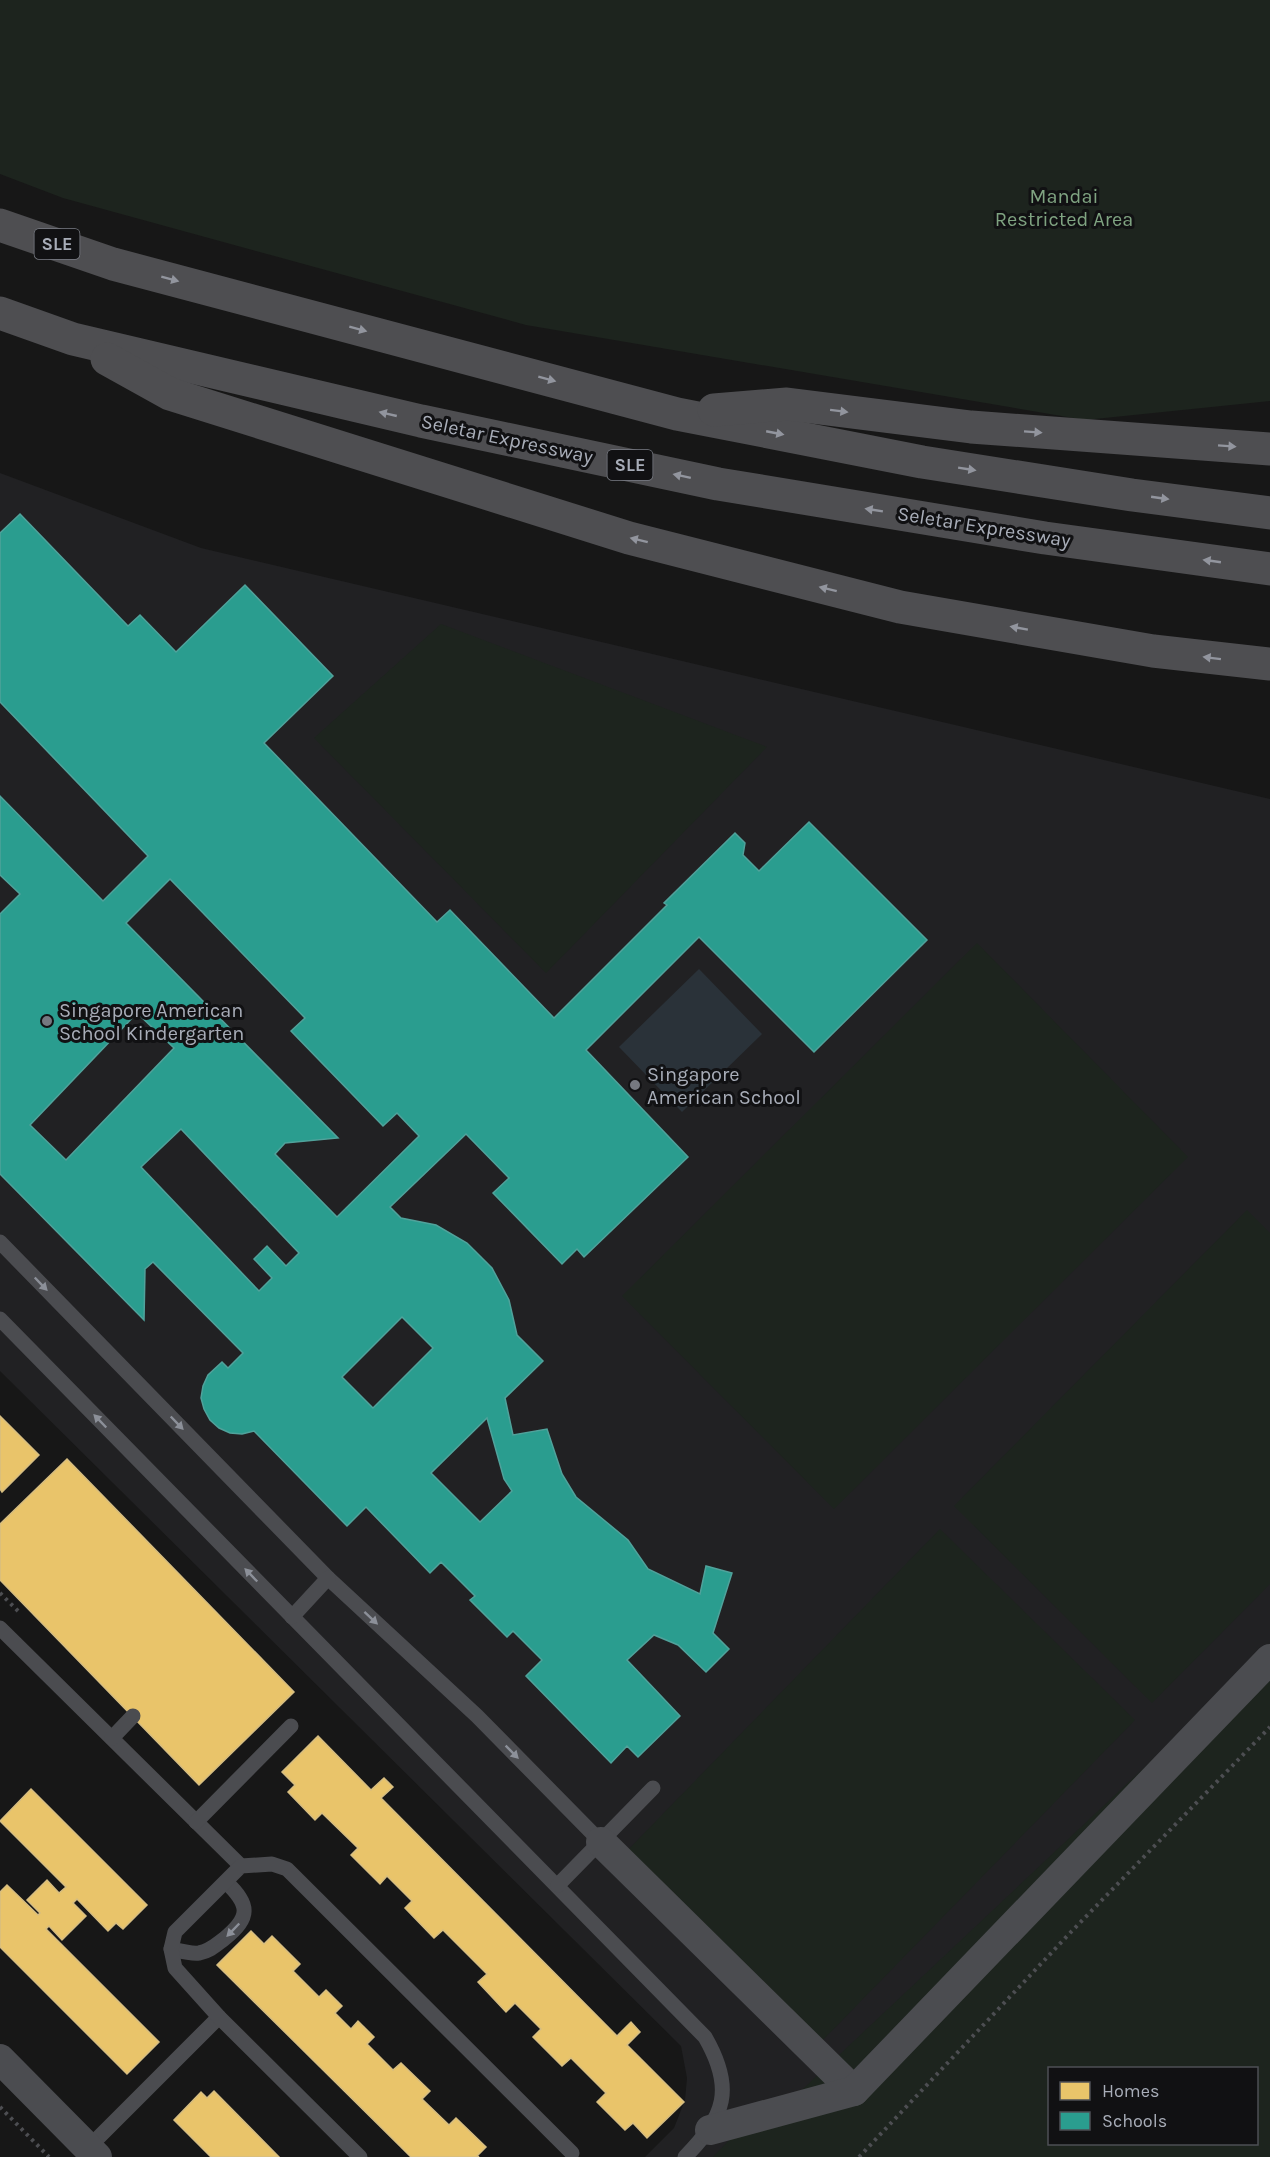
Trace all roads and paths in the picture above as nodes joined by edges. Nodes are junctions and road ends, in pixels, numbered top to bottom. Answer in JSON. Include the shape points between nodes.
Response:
{"nodes":[{"id":1,"x":0,"y":225,"type":"edge"},
{"id":2,"x":0,"y":313,"type":"edge"},
{"id":3,"x":73,"y":339,"type":"junction"},
{"id":4,"x":676,"y":414,"type":"junction"},
{"id":5,"x":1270,"y":449,"type":"edge"},
{"id":6,"x":1270,"y":513,"type":"edge"},
{"id":7,"x":1270,"y":569,"type":"edge"},
{"id":8,"x":1270,"y":664,"type":"edge"},
{"id":9,"x":0,"y":1242,"type":"edge"},
{"id":10,"x":0,"y":1319,"type":"edge"},
{"id":11,"x":328,"y":1578,"type":"junction"},
{"id":12,"x":292,"y":1617,"type":"junction"},
{"id":13,"x":0,"y":1628,"type":"edge"},
{"id":14,"x":1270,"y":1659,"type":"edge"},
{"id":15,"x":133,"y":1716,"type":"dead end"},
{"id":16,"x":291,"y":1726,"type":"dead end"},
{"id":17,"x":1270,"y":1727,"type":"edge"},
{"id":18,"x":112,"y":1738,"type":"junction"},
{"id":19,"x":653,"y":1788,"type":"dead end"},
{"id":20,"x":196,"y":1822,"type":"junction"},
{"id":21,"x":601,"y":1842,"type":"junction"},
{"id":22,"x":241,"y":1866,"type":"junction"},
{"id":23,"x":226,"y":1882,"type":"junction"},
{"id":24,"x":558,"y":1886,"type":"junction"},
{"id":25,"x":171,"y":1949,"type":"junction"},
{"id":26,"x":219,"y":2017,"type":"junction"},
{"id":27,"x":0,"y":2059,"type":"edge"},
{"id":28,"x":854,"y":2091,"type":"junction"},
{"id":29,"x":0,"y":2108,"type":"edge"},
{"id":30,"x":710,"y":2130,"type":"junction"},
{"id":31,"x":92,"y":2152,"type":"edge"},
{"id":32,"x":572,"y":2153,"type":"dead end"},
{"id":33,"x":49,"y":2157,"type":"edge"},
{"id":34,"x":360,"y":2157,"type":"edge"},
{"id":35,"x":685,"y":2157,"type":"edge"},
{"id":36,"x":859,"y":2157,"type":"edge"}],
"edges":[{"from":1,"to":4,"type":"highway","number":"SLE","one_way":true,"via":[[113,264]]},
{"from":2,"to":3,"type":"highway","name":"Seletar Expressway","number":"SLE"},
{"from":7,"to":3,"type":"highway","name":"Seletar Expressway","number":"SLE","one_way":true,"via":[[1045,538],[718,484],[421,422]]},
{"from":8,"to":3,"type":"highway","one_way":true,"via":[[1153,651],[900,607],[629,538],[170,394]]},
{"from":4,"to":5,"type":"highway","one_way":true,"via":[[787,404],[971,427]]},
{"from":4,"to":6,"type":"highway","one_way":true,"via":[[922,462]]},
{"from":9,"to":11,"type":"lane","one_way":true},
{"from":12,"to":10,"type":"lane","one_way":true},
{"from":11,"to":12,"type":"lane"},
{"from":11,"to":21,"type":"lane","one_way":true,"via":[[477,1716]]},
{"from":12,"to":24,"type":"lane"},
{"from":13,"to":18,"type":"lane"},
{"from":14,"to":28,"type":"street"},
{"from":15,"to":18,"type":"lane"},
{"from":16,"to":20,"type":"lane"},
{"from":17,"to":36,"type":"path"},
{"from":18,"to":20,"type":"lane"},
{"from":19,"to":21,"type":"lane"},
{"from":20,"to":22,"type":"lane"},
{"from":21,"to":24,"type":"lane"},
{"from":21,"to":28,"type":"street"},
{"from":22,"to":23,"type":"lane"},
{"from":22,"to":32,"type":"lane","via":[[272,1863],[288,1869]]},
{"from":23,"to":25,"type":"lane","via":[[176,1932]]},
{"from":23,"to":25,"type":"lane","one_way":true,"via":[[240,1896],[243,1919],[209,1950],[198,1953]]},
{"from":24,"to":30,"type":"lane","via":[[705,2037],[723,2078],[719,2110]]},
{"from":25,"to":26,"type":"lane","via":[[175,1968]]},
{"from":26,"to":31,"type":"lane"},
{"from":26,"to":34,"type":"lane"},
{"from":27,"to":31,"type":"street"},
{"from":28,"to":30,"type":"street"},
{"from":29,"to":33,"type":"path"},
{"from":30,"to":35,"type":"lane"}]}
